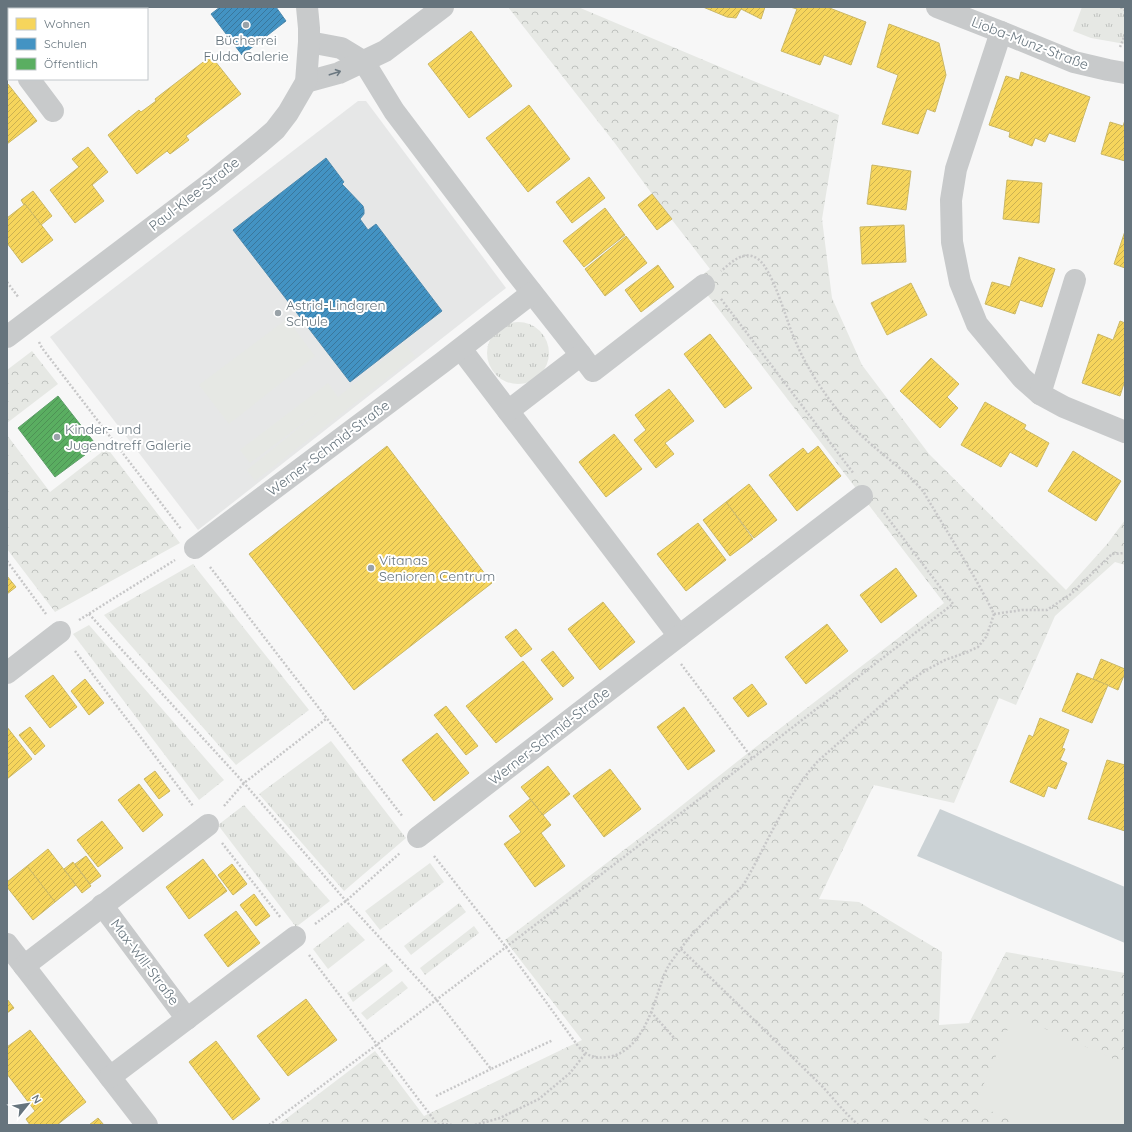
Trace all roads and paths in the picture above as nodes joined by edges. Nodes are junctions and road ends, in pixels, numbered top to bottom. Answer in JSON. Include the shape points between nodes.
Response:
{"nodes":[{"id":1,"x":307,"y":7,"type":"edge"},
{"id":2,"x":443,"y":7,"type":"edge"},
{"id":3,"x":937,"y":7,"type":"edge"},
{"id":4,"x":1121,"y":7,"type":"edge"},
{"id":5,"x":1125,"y":10,"type":"edge"},
{"id":6,"x":1001,"y":32,"type":"junction"},
{"id":7,"x":1125,"y":34,"type":"edge"},
{"id":8,"x":309,"y":42,"type":"junction"},
{"id":9,"x":1120,"y":46,"type":"dead end"},
{"id":10,"x":364,"y":62,"type":"junction"},
{"id":11,"x":1125,"y":73,"type":"edge"},
{"id":12,"x":30,"y":80,"type":"edge"},
{"id":13,"x":306,"y":82,"type":"junction"},
{"id":14,"x":53,"y":112,"type":"dead end"},
{"id":15,"x":1076,"y":280,"type":"dead end"},
{"id":16,"x":7,"y":282,"type":"edge"},
{"id":17,"x":706,"y":283,"type":"junction"},
{"id":18,"x":532,"y":293,"type":"junction"},
{"id":19,"x":20,"y":300,"type":"dead end"},
{"id":20,"x":7,"y":337,"type":"edge"},
{"id":21,"x":37,"y":337,"type":"dead end"},
{"id":22,"x":461,"y":349,"type":"junction"},
{"id":23,"x":581,"y":355,"type":"junction"},
{"id":24,"x":1040,"y":394,"type":"junction"},
{"id":25,"x":508,"y":411,"type":"junction"},
{"id":26,"x":1125,"y":432,"type":"edge"},
{"id":27,"x":866,"y":493,"type":"junction"},
{"id":28,"x":196,"y":548,"type":"junction"},
{"id":29,"x":1125,"y":553,"type":"edge"},
{"id":30,"x":7,"y":561,"type":"edge"},
{"id":31,"x":994,"y":614,"type":"junction"},
{"id":32,"x":60,"y":632,"type":"junction"},
{"id":33,"x":679,"y":636,"type":"junction"},
{"id":34,"x":681,"y":664,"type":"dead end"},
{"id":35,"x":7,"y":673,"type":"edge"},
{"id":36,"x":326,"y":718,"type":"junction"},
{"id":37,"x":752,"y":758,"type":"junction"},
{"id":38,"x":244,"y":783,"type":"junction"},
{"id":39,"x":208,"y":825,"type":"junction"},
{"id":40,"x":418,"y":837,"type":"junction"},
{"id":41,"x":346,"y":901,"type":"junction"},
{"id":42,"x":102,"y":905,"type":"junction"},
{"id":43,"x":295,"y":937,"type":"junction"},
{"id":44,"x":7,"y":944,"type":"edge"},
{"id":45,"x":506,"y":947,"type":"junction"},
{"id":46,"x":681,"y":949,"type":"junction"},
{"id":47,"x":24,"y":966,"type":"junction"},
{"id":48,"x":436,"y":999,"type":"junction"},
{"id":49,"x":651,"y":1012,"type":"junction"},
{"id":50,"x":187,"y":1020,"type":"junction"},
{"id":51,"x":674,"y":1039,"type":"dead end"},
{"id":52,"x":553,"y":1040,"type":"dead end"},
{"id":53,"x":377,"y":1045,"type":"junction"},
{"id":54,"x":585,"y":1054,"type":"junction"},
{"id":55,"x":491,"y":1069,"type":"junction"},
{"id":56,"x":110,"y":1077,"type":"junction"},
{"id":57,"x":436,"y":1096,"type":"dead end"},
{"id":58,"x":147,"y":1125,"type":"edge"},
{"id":59,"x":269,"y":1125,"type":"edge"},
{"id":60,"x":437,"y":1125,"type":"edge"},
{"id":61,"x":453,"y":1125,"type":"edge"},
{"id":62,"x":474,"y":1125,"type":"edge"},
{"id":63,"x":858,"y":1125,"type":"edge"}],
"edges":[{"from":1,"to":8,"type":"street","name":"Paul-Klee-Straße"},
{"from":2,"to":10,"type":"street","via":[[385,51]]},
{"from":3,"to":6,"type":"street","name":"Lioba-Munz-Straße"},
{"from":4,"to":5,"type":"path"},
{"from":6,"to":11,"type":"street","name":"Lioba-Munz-Straße","via":[[1074,62]]},
{"from":6,"to":24,"type":"street","via":[[956,168],[951,200],[952,242],[960,282],[977,324],[1022,378]]},
{"from":7,"to":9,"type":"path"},
{"from":8,"to":10,"type":"street","via":[[341,48]]},
{"from":8,"to":13,"type":"street","name":"Paul-Klee-Straße"},
{"from":13,"to":10,"type":"street","one_way":true,"via":[[339,73]]},
{"from":10,"to":18,"type":"street","via":[[394,111]]},
{"from":12,"to":14,"type":"street"},
{"from":13,"to":20,"type":"street","name":"Paul-Klee-Straße","via":[[288,113],[275,130],[260,143]]},
{"from":15,"to":24,"type":"street"},
{"from":16,"to":19,"type":"path"},
{"from":17,"to":23,"type":"street","via":[[593,371]]},
{"from":17,"to":27,"type":"path"},
{"from":17,"to":31,"type":"path","via":[[743,255],[754,257],[765,266],[800,351],[824,393],[857,431],[923,491]]},
{"from":18,"to":22,"type":"street","name":"Werner-Schmid-Straße"},
{"from":18,"to":23,"type":"street"},
{"from":21,"to":28,"type":"path","via":[[42,348]]},
{"from":22,"to":25,"type":"street"},
{"from":22,"to":28,"type":"street","name":"Werner-Schmid-Straße"},
{"from":23,"to":25,"type":"street"},
{"from":24,"to":26,"type":"street","via":[[1064,407]]},
{"from":25,"to":33,"type":"street"},
{"from":27,"to":33,"type":"street","name":"Werner-Schmid-Straße"},
{"from":27,"to":37,"type":"path","via":[[954,604]]},
{"from":28,"to":36,"type":"path"},
{"from":28,"to":38,"type":"path","via":[[89,614]]},
{"from":29,"to":31,"type":"path","via":[[1112,554],[1071,594],[1048,610]]},
{"from":30,"to":32,"type":"path"},
{"from":31,"to":46,"type":"path","via":[[986,637],[978,646],[945,660],[909,681],[818,761],[798,786],[744,884]]},
{"from":32,"to":35,"type":"street"},
{"from":32,"to":39,"type":"path"},
{"from":33,"to":40,"type":"street","name":"Werner-Schmid-Straße"},
{"from":34,"to":37,"type":"path"},
{"from":36,"to":38,"type":"path"},
{"from":36,"to":40,"type":"path"},
{"from":37,"to":45,"type":"path"},
{"from":38,"to":39,"type":"path"},
{"from":38,"to":41,"type":"path"},
{"from":39,"to":42,"type":"street","name":"Max-Will-Straße"},
{"from":39,"to":43,"type":"path"},
{"from":40,"to":41,"type":"path"},
{"from":40,"to":45,"type":"path"},
{"from":41,"to":43,"type":"path"},
{"from":41,"to":48,"type":"path"},
{"from":42,"to":47,"type":"street","name":"Max-Will-Straße"},
{"from":42,"to":50,"type":"street","name":"Max-Will-Straße"},
{"from":43,"to":50,"type":"street","name":"Max-Will-Straße"},
{"from":43,"to":53,"type":"path"},
{"from":44,"to":47,"type":"street"},
{"from":45,"to":48,"type":"path"},
{"from":45,"to":54,"type":"path"},
{"from":46,"to":49,"type":"path","via":[[666,971]]},
{"from":46,"to":63,"type":"path","via":[[822,1086]]},
{"from":47,"to":56,"type":"street"},
{"from":48,"to":53,"type":"path"},
{"from":48,"to":55,"type":"path"},
{"from":49,"to":51,"type":"path"},
{"from":49,"to":54,"type":"path","via":[[637,1039],[628,1048],[606,1057]]},
{"from":50,"to":56,"type":"street","name":"Max-Will-Straße"},
{"from":52,"to":55,"type":"path"},
{"from":53,"to":59,"type":"path"},
{"from":53,"to":60,"type":"path"},
{"from":54,"to":62,"type":"path","via":[[570,1073],[539,1099],[500,1118]]},
{"from":55,"to":57,"type":"path"},
{"from":56,"to":58,"type":"street"},
{"from":60,"to":61,"type":"path"}]}
